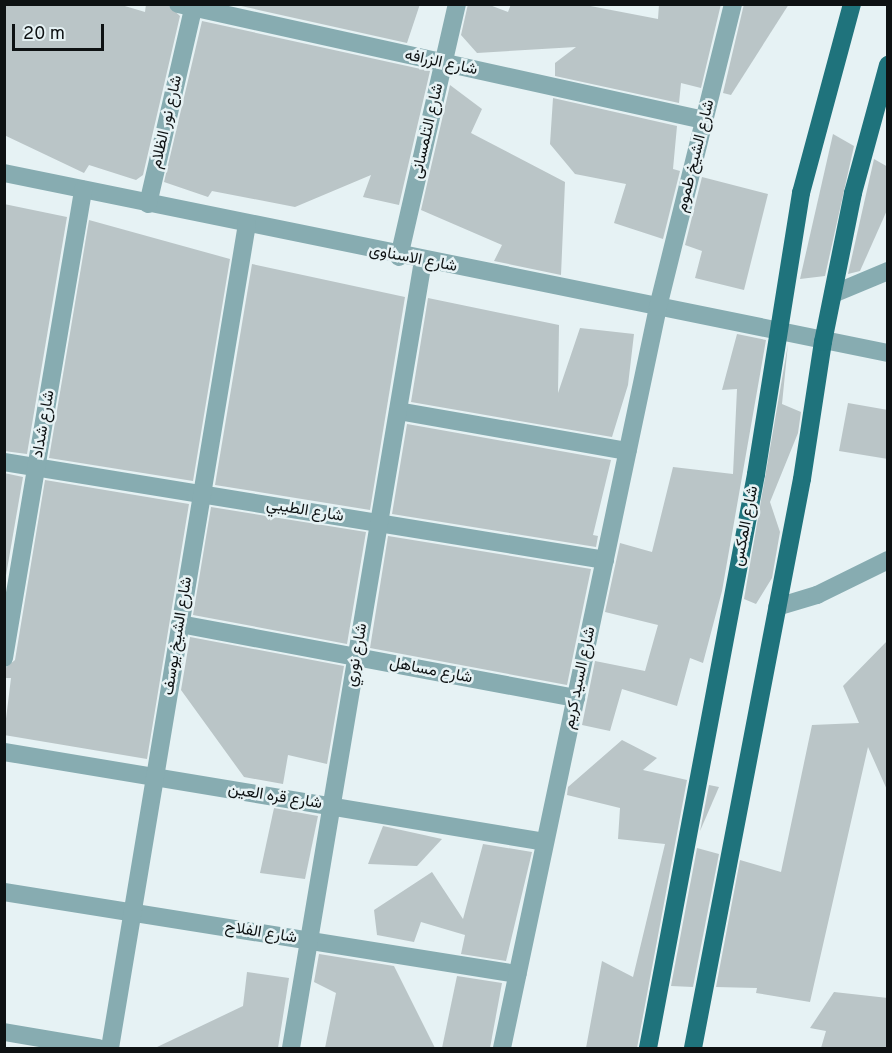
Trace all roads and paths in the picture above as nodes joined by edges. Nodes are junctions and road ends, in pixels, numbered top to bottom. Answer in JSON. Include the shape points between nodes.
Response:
{"nodes":[{"id":1,"x":457,"y":4,"type":"edge"},
{"id":2,"x":733,"y":4,"type":"edge"},
{"id":3,"x":852,"y":4,"type":"edge"},
{"id":4,"x":188,"y":6,"type":"edge"},
{"id":5,"x":443,"y":63,"type":"junction"},
{"id":6,"x":888,"y":65,"type":"edge"},
{"id":7,"x":883,"y":91,"type":"edge"},
{"id":8,"x":704,"y":120,"type":"junction"},
{"id":9,"x":879,"y":121,"type":"edge"},
{"id":10,"x":4,"y":173,"type":"edge"},
{"id":11,"x":83,"y":190,"type":"junction"},
{"id":12,"x":148,"y":204,"type":"junction"},
{"id":13,"x":247,"y":224,"type":"junction"},
{"id":14,"x":399,"y":256,"type":"junction"},
{"id":15,"x":423,"y":261,"type":"junction"},
{"id":16,"x":888,"y":271,"type":"edge"},
{"id":17,"x":833,"y":294,"type":"junction"},
{"id":18,"x":658,"y":307,"type":"junction"},
{"id":19,"x":778,"y":332,"type":"junction"},
{"id":20,"x":823,"y":342,"type":"junction"},
{"id":21,"x":888,"y":353,"type":"edge"},
{"id":22,"x":398,"y":411,"type":"junction"},
{"id":23,"x":628,"y":451,"type":"junction"},
{"id":24,"x":4,"y":462,"type":"edge"},
{"id":25,"x":36,"y":467,"type":"junction"},
{"id":26,"x":202,"y":494,"type":"junction"},
{"id":27,"x":379,"y":523,"type":"junction"},
{"id":28,"x":605,"y":560,"type":"junction"},
{"id":29,"x":888,"y":560,"type":"edge"},
{"id":30,"x":777,"y":608,"type":"junction"},
{"id":31,"x":180,"y":624,"type":"junction"},
{"id":32,"x":357,"y":657,"type":"junction"},
{"id":33,"x":4,"y":658,"type":"edge"},
{"id":34,"x":576,"y":698,"type":"junction"},
{"id":35,"x":4,"y":752,"type":"edge"},
{"id":36,"x":155,"y":777,"type":"junction"},
{"id":37,"x":332,"y":806,"type":"junction"},
{"id":38,"x":545,"y":842,"type":"junction"},
{"id":39,"x":4,"y":892,"type":"edge"},
{"id":40,"x":133,"y":913,"type":"junction"},
{"id":41,"x":309,"y":941,"type":"junction"},
{"id":42,"x":517,"y":974,"type":"junction"},
{"id":43,"x":4,"y":1032,"type":"edge"},
{"id":44,"x":99,"y":1048,"type":"edge"},
{"id":45,"x":110,"y":1048,"type":"edge"},
{"id":46,"x":291,"y":1048,"type":"edge"},
{"id":47,"x":502,"y":1048,"type":"edge"},
{"id":48,"x":648,"y":1048,"type":"edge"},
{"id":49,"x":693,"y":1048,"type":"edge"}],
"edges":[{"from":1,"to":5,"type":"street","name":"شارع التلمسانى"},
{"from":2,"to":8,"type":"street","name":"شارع الشيخ طموم"},
{"from":3,"to":19,"type":"main road","name":"شارع المكس","via":[[801,193]]},
{"from":4,"to":5,"type":"street","name":"شارع الزرافه"},
{"from":4,"to":12,"type":"street","name":"شارع نور الظلام"},
{"from":5,"to":8,"type":"street","name":"شارع الزرافه"},
{"from":5,"to":14,"type":"street","name":"شارع التلمسانى"},
{"from":6,"to":7,"type":"main road"},
{"from":7,"to":9,"type":"main road"},
{"from":8,"to":18,"type":"street","name":"شارع الشيخ طموم"},
{"from":9,"to":17,"type":"main road"},
{"from":10,"to":11,"type":"street","name":"شارع الاسناوى"},
{"from":11,"to":12,"type":"street","name":"شارع الاسناوى"},
{"from":11,"to":25,"type":"street","name":"شارع شداد"},
{"from":12,"to":13,"type":"street","name":"شارع الاسناوى"},
{"from":13,"to":14,"type":"street","name":"شارع الاسناوى"},
{"from":13,"to":26,"type":"street","name":"شارع الشيخ يوسف"},
{"from":14,"to":15,"type":"street","name":"شارع الاسناوى"},
{"from":15,"to":18,"type":"street","name":"شارع الاسناوى"},
{"from":15,"to":22,"type":"street","name":"شارع نوري"},
{"from":16,"to":17,"type":"street"},
{"from":17,"to":20,"type":"main road"},
{"from":18,"to":19,"type":"street","name":"شارع الاسناوى"},
{"from":18,"to":23,"type":"street","name":"شارع السيد كريم"},
{"from":19,"to":20,"type":"street","name":"شارع الاسناوى"},
{"from":19,"to":48,"type":"main road","name":"شارع المكس","via":[[758,464]]},
{"from":20,"to":21,"type":"street","name":"شارع الاسناوى"},
{"from":20,"to":30,"type":"main road"},
{"from":22,"to":23,"type":"street"},
{"from":22,"to":27,"type":"street","name":"شارع نوري"},
{"from":23,"to":28,"type":"street","name":"شارع السيد كريم"},
{"from":24,"to":25,"type":"street","name":"شارع الطيبي"},
{"from":25,"to":26,"type":"street","name":"شارع الطيبي"},
{"from":25,"to":33,"type":"street","name":"شارع شداد"},
{"from":26,"to":27,"type":"street","name":"شارع الطيبي"},
{"from":26,"to":31,"type":"street","name":"شارع الشيخ يوسف"},
{"from":27,"to":28,"type":"street","name":"شارع الطيبي"},
{"from":27,"to":32,"type":"street","name":"شارع نوري"},
{"from":28,"to":34,"type":"street","name":"شارع السيد كريم"},
{"from":29,"to":30,"type":"street","via":[[817,596]]},
{"from":30,"to":49,"type":"main road"},
{"from":31,"to":32,"type":"street","name":"شارع مساهل"},
{"from":31,"to":36,"type":"street","name":"شارع الشيخ يوسف"},
{"from":32,"to":34,"type":"street","name":"شارع مساهل"},
{"from":32,"to":37,"type":"street","name":"شارع نوري"},
{"from":34,"to":38,"type":"street","name":"شارع السيد كريم"},
{"from":35,"to":36,"type":"street","name":"شارع قره العين"},
{"from":36,"to":37,"type":"street","name":"شارع قره العين"},
{"from":36,"to":40,"type":"street","name":"شارع الشيخ يوسف"},
{"from":37,"to":38,"type":"street","name":"شارع قره العين"},
{"from":37,"to":41,"type":"street","name":"شارع نوري"},
{"from":38,"to":42,"type":"street","name":"شارع السيد كريم"},
{"from":39,"to":40,"type":"street","name":"شارع الفلاح"},
{"from":40,"to":41,"type":"street","name":"شارع الفلاح"},
{"from":40,"to":45,"type":"street","name":"شارع الشيخ يوسف"},
{"from":41,"to":42,"type":"street","name":"شارع الفلاح"},
{"from":41,"to":46,"type":"street","name":"شارع نوري"},
{"from":42,"to":47,"type":"street","name":"شارع السيد كريم"},
{"from":43,"to":44,"type":"street"}]}
